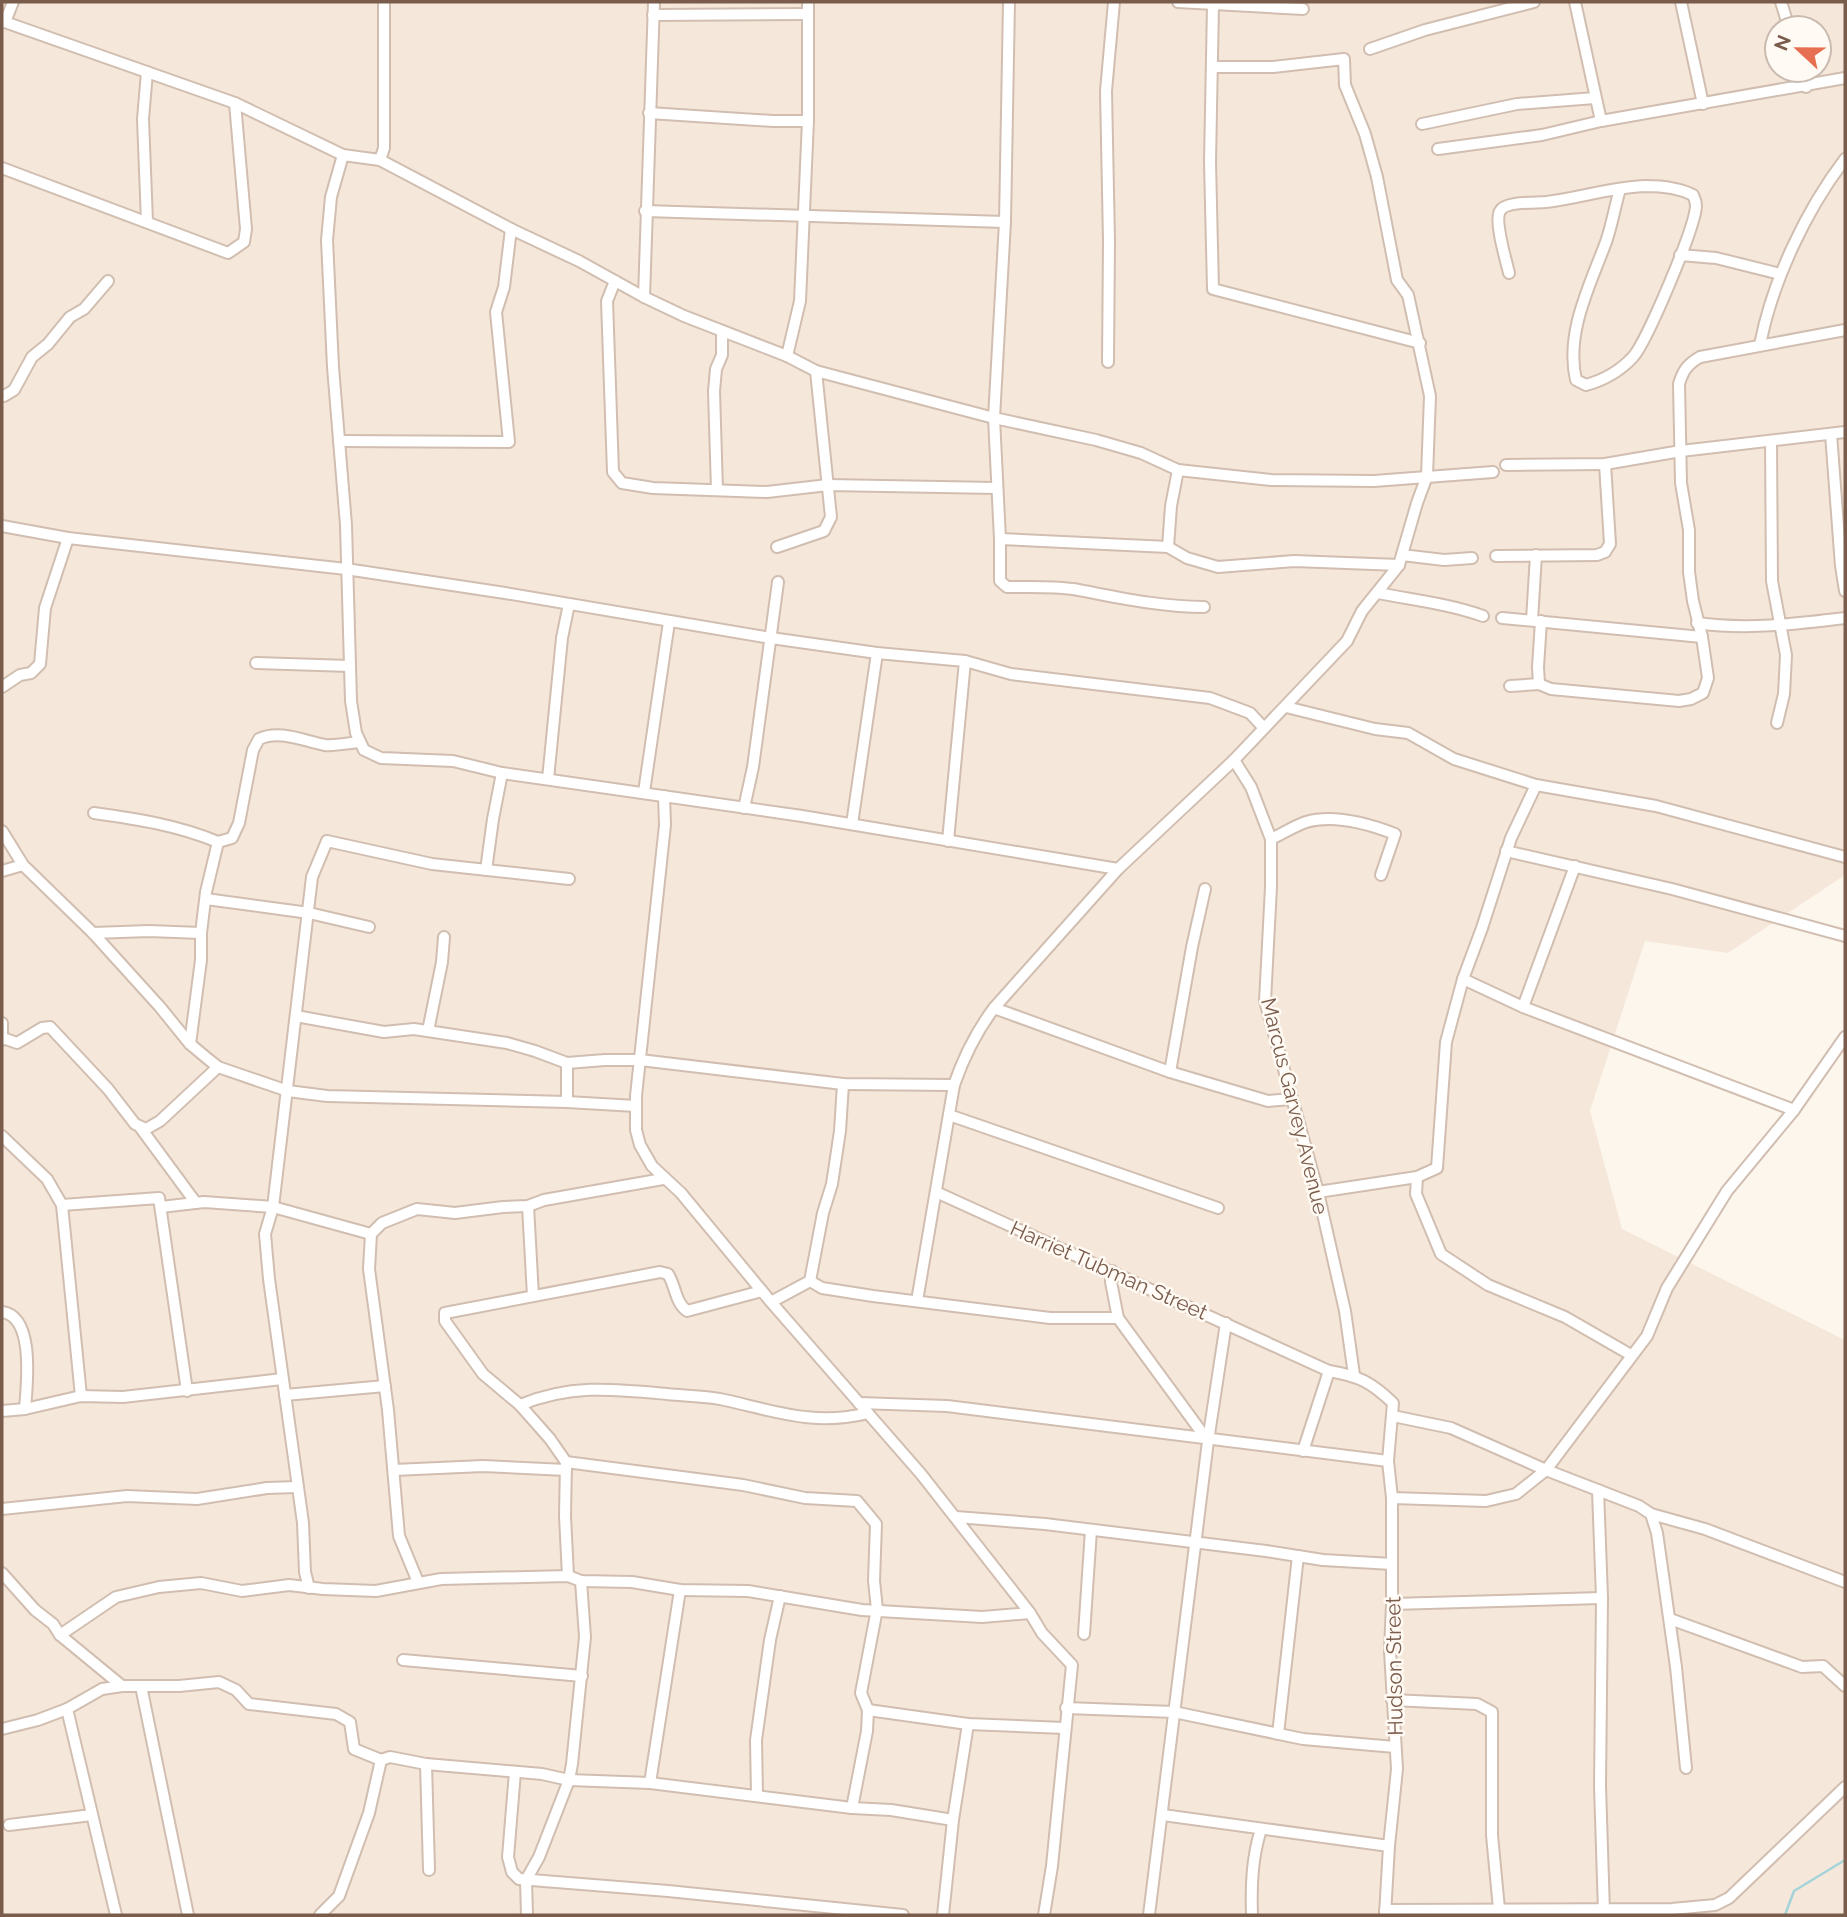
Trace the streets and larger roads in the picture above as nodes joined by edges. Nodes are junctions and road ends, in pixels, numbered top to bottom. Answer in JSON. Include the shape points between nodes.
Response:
{"nodes":[{"id":1,"x":13,"y":2,"type":"edge"},
{"id":2,"x":384,"y":2,"type":"edge"},
{"id":3,"x":654,"y":2,"type":"edge"},
{"id":4,"x":808,"y":2,"type":"edge"},
{"id":5,"x":1009,"y":2,"type":"edge"},
{"id":6,"x":1114,"y":2,"type":"edge"},
{"id":7,"x":1178,"y":2,"type":"edge"},
{"id":8,"x":1534,"y":2,"type":"edge"},
{"id":9,"x":1575,"y":2,"type":"edge"},
{"id":10,"x":1681,"y":2,"type":"edge"},
{"id":11,"x":1213,"y":5,"type":"junction"},
{"id":12,"x":1303,"y":9,"type":"dead end"},
{"id":13,"x":808,"y":14,"type":"junction"},
{"id":14,"x":653,"y":15,"type":"junction"},
{"id":15,"x":3,"y":22,"type":"edge"},
{"id":16,"x":1370,"y":49,"type":"dead end"},
{"id":17,"x":1212,"y":67,"type":"junction"},
{"id":18,"x":147,"y":72,"type":"junction"},
{"id":19,"x":1845,"y":78,"type":"edge"},
{"id":20,"x":1805,"y":84,"type":"edge"},
{"id":21,"x":1806,"y":87,"type":"junction"},
{"id":22,"x":1595,"y":98,"type":"junction"},
{"id":23,"x":235,"y":103,"type":"junction"},
{"id":24,"x":1703,"y":104,"type":"junction"},
{"id":25,"x":649,"y":113,"type":"junction"},
{"id":26,"x":808,"y":121,"type":"junction"},
{"id":27,"x":1601,"y":121,"type":"junction"},
{"id":28,"x":1422,"y":124,"type":"dead end"},
{"id":29,"x":1438,"y":149,"type":"dead end"},
{"id":30,"x":343,"y":155,"type":"junction"},
{"id":31,"x":1845,"y":159,"type":"edge"},
{"id":32,"x":380,"y":160,"type":"junction"},
{"id":33,"x":2,"y":168,"type":"edge"},
{"id":34,"x":1620,"y":189,"type":"junction"},
{"id":35,"x":645,"y":211,"type":"junction"},
{"id":36,"x":804,"y":216,"type":"junction"},
{"id":37,"x":147,"y":222,"type":"junction"},
{"id":38,"x":1005,"y":222,"type":"junction"},
{"id":39,"x":511,"y":229,"type":"junction"},
{"id":40,"x":1680,"y":255,"type":"junction"},
{"id":41,"x":1509,"y":274,"type":"dead end"},
{"id":42,"x":1780,"y":274,"type":"junction"},
{"id":43,"x":108,"y":281,"type":"dead end"},
{"id":44,"x":615,"y":281,"type":"junction"},
{"id":45,"x":644,"y":297,"type":"junction"},
{"id":46,"x":1845,"y":330,"type":"edge"},
{"id":47,"x":722,"y":332,"type":"junction"},
{"id":48,"x":1420,"y":343,"type":"junction"},
{"id":49,"x":1760,"y":345,"type":"junction"},
{"id":50,"x":787,"y":356,"type":"junction"},
{"id":51,"x":1108,"y":362,"type":"dead end"},
{"id":52,"x":816,"y":371,"type":"junction"},
{"id":53,"x":2,"y":395,"type":"edge"},
{"id":54,"x":994,"y":418,"type":"junction"},
{"id":55,"x":1845,"y":432,"type":"edge"},
{"id":56,"x":1831,"y":434,"type":"junction"},
{"id":57,"x":339,"y":441,"type":"junction"},
{"id":58,"x":1771,"y":441,"type":"junction"},
{"id":59,"x":1681,"y":451,"type":"junction"},
{"id":60,"x":1605,"y":464,"type":"junction"},
{"id":61,"x":1506,"y":465,"type":"dead end"},
{"id":62,"x":1178,"y":470,"type":"junction"},
{"id":63,"x":1493,"y":472,"type":"dead end"},
{"id":64,"x":1427,"y":476,"type":"junction"},
{"id":65,"x":828,"y":485,"type":"junction"},
{"id":66,"x":996,"y":488,"type":"junction"},
{"id":67,"x":717,"y":490,"type":"junction"},
{"id":68,"x":2,"y":526,"type":"edge"},
{"id":69,"x":68,"y":538,"type":"junction"},
{"id":70,"x":1000,"y":539,"type":"junction"},
{"id":71,"x":1842,"y":539,"type":"edge"},
{"id":72,"x":778,"y":547,"type":"dead end"},
{"id":73,"x":1168,"y":547,"type":"junction"},
{"id":74,"x":1536,"y":555,"type":"junction"},
{"id":75,"x":1496,"y":556,"type":"dead end"},
{"id":76,"x":1472,"y":558,"type":"dead end"},
{"id":77,"x":1401,"y":560,"type":"junction"},
{"id":78,"x":346,"y":569,"type":"junction"},
{"id":79,"x":778,"y":582,"type":"dead end"},
{"id":80,"x":1845,"y":591,"type":"edge"},
{"id":81,"x":1378,"y":593,"type":"junction"},
{"id":82,"x":569,"y":604,"type":"junction"},
{"id":83,"x":1204,"y":607,"type":"dead end"},
{"id":84,"x":1483,"y":617,"type":"dead end"},
{"id":85,"x":1502,"y":618,"type":"dead end"},
{"id":86,"x":1845,"y":618,"type":"edge"},
{"id":87,"x":1537,"y":620,"type":"junction"},
{"id":88,"x":669,"y":622,"type":"junction"},
{"id":89,"x":1697,"y":623,"type":"junction"},
{"id":90,"x":1780,"y":625,"type":"junction"},
{"id":91,"x":1702,"y":637,"type":"junction"},
{"id":92,"x":771,"y":638,"type":"junction"},
{"id":93,"x":877,"y":653,"type":"junction"},
{"id":94,"x":965,"y":661,"type":"junction"},
{"id":95,"x":256,"y":663,"type":"dead end"},
{"id":96,"x":349,"y":666,"type":"junction"},
{"id":97,"x":1539,"y":684,"type":"junction"},
{"id":98,"x":1510,"y":686,"type":"dead end"},
{"id":99,"x":2,"y":687,"type":"edge"},
{"id":100,"x":1286,"y":707,"type":"junction"},
{"id":101,"x":1777,"y":723,"type":"dead end"},
{"id":102,"x":1263,"y":727,"type":"junction"},
{"id":103,"x":359,"y":742,"type":"junction"},
{"id":104,"x":1234,"y":760,"type":"junction"},
{"id":105,"x":502,"y":773,"type":"junction"},
{"id":106,"x":548,"y":779,"type":"junction"},
{"id":107,"x":1536,"y":785,"type":"junction"},
{"id":108,"x":644,"y":792,"type":"junction"},
{"id":109,"x":664,"y":796,"type":"junction"},
{"id":110,"x":744,"y":808,"type":"junction"},
{"id":111,"x":94,"y":813,"type":"dead end"},
{"id":112,"x":852,"y":824,"type":"junction"},
{"id":113,"x":2,"y":831,"type":"edge"},
{"id":114,"x":1270,"y":839,"type":"junction"},
{"id":115,"x":948,"y":841,"type":"junction"},
{"id":116,"x":218,"y":842,"type":"junction"},
{"id":117,"x":1506,"y":851,"type":"junction"},
{"id":118,"x":1845,"y":857,"type":"edge"},
{"id":119,"x":23,"y":865,"type":"junction"},
{"id":120,"x":1575,"y":866,"type":"junction"},
{"id":121,"x":1118,"y":869,"type":"junction"},
{"id":122,"x":486,"y":870,"type":"junction"},
{"id":123,"x":2,"y":871,"type":"edge"},
{"id":124,"x":1381,"y":875,"type":"dead end"},
{"id":125,"x":569,"y":879,"type":"dead end"},
{"id":126,"x":1205,"y":889,"type":"dead end"},
{"id":127,"x":206,"y":899,"type":"junction"},
{"id":128,"x":309,"y":913,"type":"junction"},
{"id":129,"x":369,"y":927,"type":"dead end"},
{"id":130,"x":93,"y":933,"type":"junction"},
{"id":131,"x":201,"y":933,"type":"junction"},
{"id":132,"x":1845,"y":936,"type":"edge"},
{"id":133,"x":443,"y":937,"type":"dead end"},
{"id":134,"x":1463,"y":979,"type":"junction"},
{"id":135,"x":994,"y":1007,"type":"junction"},
{"id":136,"x":1523,"y":1007,"type":"junction"},
{"id":137,"x":296,"y":1016,"type":"junction"},
{"id":138,"x":2,"y":1023,"type":"edge"},
{"id":139,"x":428,"y":1031,"type":"junction"},
{"id":140,"x":1845,"y":1037,"type":"edge"},
{"id":141,"x":2,"y":1039,"type":"edge"},
{"id":142,"x":190,"y":1044,"type":"junction"},
{"id":143,"x":640,"y":1060,"type":"junction"},
{"id":144,"x":567,"y":1063,"type":"junction"},
{"id":145,"x":218,"y":1067,"type":"junction"},
{"id":146,"x":1170,"y":1072,"type":"junction"},
{"id":147,"x":843,"y":1084,"type":"junction"},
{"id":148,"x":954,"y":1085,"type":"junction"},
{"id":149,"x":288,"y":1091,"type":"junction"},
{"id":150,"x":1292,"y":1099,"type":"junction"},
{"id":151,"x":567,"y":1102,"type":"junction"},
{"id":152,"x":636,"y":1106,"type":"junction"},
{"id":153,"x":1794,"y":1110,"type":"junction"},
{"id":154,"x":948,"y":1115,"type":"junction"},
{"id":155,"x":140,"y":1128,"type":"junction"},
{"id":156,"x":2,"y":1136,"type":"edge"},
{"id":157,"x":1417,"y":1177,"type":"junction"},
{"id":158,"x":663,"y":1179,"type":"junction"},
{"id":159,"x":936,"y":1192,"type":"junction"},
{"id":160,"x":1318,"y":1192,"type":"junction"},
{"id":161,"x":196,"y":1203,"type":"junction"},
{"id":162,"x":62,"y":1205,"type":"junction"},
{"id":163,"x":527,"y":1206,"type":"junction"},
{"id":164,"x":161,"y":1207,"type":"junction"},
{"id":165,"x":273,"y":1207,"type":"junction"},
{"id":166,"x":1218,"y":1208,"type":"dead end"},
{"id":167,"x":371,"y":1234,"type":"junction"},
{"id":168,"x":1112,"y":1271,"type":"junction"},
{"id":169,"x":810,"y":1281,"type":"junction"},
{"id":170,"x":762,"y":1291,"type":"junction"},
{"id":171,"x":533,"y":1296,"type":"junction"},
{"id":172,"x":917,"y":1301,"type":"junction"},
{"id":173,"x":771,"y":1302,"type":"junction"},
{"id":174,"x":2,"y":1311,"type":"edge"},
{"id":175,"x":1118,"y":1318,"type":"junction"},
{"id":176,"x":1226,"y":1323,"type":"junction"},
{"id":177,"x":1631,"y":1355,"type":"junction"},
{"id":178,"x":1329,"y":1371,"type":"junction"},
{"id":179,"x":1354,"y":1375,"type":"junction"},
{"id":180,"x":282,"y":1379,"type":"junction"},
{"id":181,"x":385,"y":1385,"type":"junction"},
{"id":182,"x":187,"y":1391,"type":"junction"},
{"id":183,"x":285,"y":1395,"type":"junction"},
{"id":184,"x":81,"y":1396,"type":"junction"},
{"id":185,"x":859,"y":1403,"type":"junction"},
{"id":186,"x":520,"y":1405,"type":"junction"},
{"id":187,"x":25,"y":1409,"type":"junction"},
{"id":188,"x":2,"y":1410,"type":"edge"},
{"id":189,"x":868,"y":1413,"type":"junction"},
{"id":190,"x":1393,"y":1416,"type":"junction"},
{"id":191,"x":1208,"y":1441,"type":"junction"},
{"id":192,"x":1303,"y":1451,"type":"junction"},
{"id":193,"x":1388,"y":1461,"type":"junction"},
{"id":194,"x":566,"y":1466,"type":"junction"},
{"id":195,"x":394,"y":1470,"type":"junction"},
{"id":196,"x":1546,"y":1470,"type":"junction"},
{"id":197,"x":297,"y":1487,"type":"junction"},
{"id":198,"x":1598,"y":1490,"type":"junction"},
{"id":199,"x":1392,"y":1499,"type":"junction"},
{"id":200,"x":2,"y":1509,"type":"edge"},
{"id":201,"x":1651,"y":1514,"type":"junction"},
{"id":202,"x":956,"y":1517,"type":"junction"},
{"id":203,"x":1091,"y":1530,"type":"junction"},
{"id":204,"x":1197,"y":1542,"type":"junction"},
{"id":205,"x":1298,"y":1556,"type":"junction"},
{"id":206,"x":1392,"y":1564,"type":"junction"},
{"id":207,"x":2,"y":1573,"type":"edge"},
{"id":208,"x":568,"y":1576,"type":"junction"},
{"id":209,"x":581,"y":1581,"type":"junction"},
{"id":210,"x":418,"y":1582,"type":"junction"},
{"id":211,"x":1845,"y":1582,"type":"edge"},
{"id":212,"x":310,"y":1588,"type":"junction"},
{"id":213,"x":680,"y":1590,"type":"junction"},
{"id":214,"x":780,"y":1596,"type":"junction"},
{"id":215,"x":1602,"y":1598,"type":"junction"},
{"id":216,"x":1392,"y":1604,"type":"junction"},
{"id":217,"x":877,"y":1609,"type":"junction"},
{"id":218,"x":1030,"y":1613,"type":"junction"},
{"id":219,"x":1670,"y":1619,"type":"junction"},
{"id":220,"x":1084,"y":1634,"type":"dead end"},
{"id":221,"x":60,"y":1635,"type":"junction"},
{"id":222,"x":403,"y":1660,"type":"dead end"},
{"id":223,"x":582,"y":1676,"type":"junction"},
{"id":224,"x":122,"y":1686,"type":"junction"},
{"id":225,"x":141,"y":1686,"type":"junction"},
{"id":226,"x":1845,"y":1686,"type":"edge"},
{"id":227,"x":1392,"y":1700,"type":"junction"},
{"id":228,"x":1066,"y":1708,"type":"junction"},
{"id":229,"x":67,"y":1709,"type":"junction"},
{"id":230,"x":868,"y":1710,"type":"junction"},
{"id":231,"x":1174,"y":1712,"type":"junction"},
{"id":232,"x":968,"y":1724,"type":"junction"},
{"id":233,"x":1064,"y":1728,"type":"junction"},
{"id":234,"x":2,"y":1729,"type":"edge"},
{"id":235,"x":1279,"y":1734,"type":"junction"},
{"id":236,"x":1395,"y":1747,"type":"junction"},
{"id":237,"x":381,"y":1760,"type":"junction"},
{"id":238,"x":426,"y":1764,"type":"junction"},
{"id":239,"x":1686,"y":1768,"type":"dead end"},
{"id":240,"x":515,"y":1772,"type":"junction"},
{"id":241,"x":569,"y":1780,"type":"junction"},
{"id":242,"x":650,"y":1783,"type":"junction"},
{"id":243,"x":1845,"y":1787,"type":"edge"},
{"id":244,"x":757,"y":1796,"type":"junction"},
{"id":245,"x":852,"y":1808,"type":"junction"},
{"id":246,"x":92,"y":1815,"type":"junction"},
{"id":247,"x":1163,"y":1815,"type":"junction"},
{"id":248,"x":953,"y":1819,"type":"junction"},
{"id":249,"x":9,"y":1825,"type":"dead end"},
{"id":250,"x":1261,"y":1829,"type":"junction"},
{"id":251,"x":1389,"y":1846,"type":"junction"},
{"id":252,"x":429,"y":1870,"type":"dead end"},
{"id":253,"x":526,"y":1880,"type":"junction"},
{"id":254,"x":1499,"y":1909,"type":"junction"},
{"id":255,"x":1604,"y":1912,"type":"edge"},
{"id":256,"x":1385,"y":1913,"type":"edge"},
{"id":257,"x":116,"y":1915,"type":"edge"},
{"id":258,"x":188,"y":1915,"type":"edge"},
{"id":259,"x":320,"y":1915,"type":"edge"},
{"id":260,"x":527,"y":1915,"type":"edge"},
{"id":261,"x":903,"y":1915,"type":"edge"},
{"id":262,"x":943,"y":1915,"type":"edge"},
{"id":263,"x":1044,"y":1915,"type":"edge"},
{"id":264,"x":1149,"y":1915,"type":"edge"},
{"id":265,"x":1252,"y":1915,"type":"edge"}],
"edges":[{"from":1,"to":15,"type":"street"},
{"from":2,"to":32,"type":"street","via":[[384,148]]},
{"from":3,"to":14,"type":"street"},
{"from":4,"to":13,"type":"street"},
{"from":5,"to":38,"type":"street"},
{"from":6,"to":51,"type":"street","via":[[1105,91]]},
{"from":7,"to":11,"type":"street"},
{"from":8,"to":16,"type":"street"},
{"from":9,"to":22,"type":"street"},
{"from":10,"to":24,"type":"street"},
{"from":11,"to":12,"type":"street"},
{"from":11,"to":17,"type":"street"},
{"from":13,"to":14,"type":"street"},
{"from":13,"to":26,"type":"street"},
{"from":14,"to":25,"type":"street"},
{"from":15,"to":18,"type":"street"},
{"from":17,"to":48,"type":"street","via":[[1344,60],[1345,85],[1377,177],[1397,280],[1408,295]]},
{"from":17,"to":48,"type":"street","via":[[1213,289]]},
{"from":18,"to":23,"type":"street"},
{"from":18,"to":37,"type":"street","via":[[143,119]]},
{"from":19,"to":21,"type":"street"},
{"from":20,"to":21,"type":"street"},
{"from":21,"to":24,"type":"street"},
{"from":22,"to":27,"type":"street"},
{"from":22,"to":28,"type":"street","via":[[1517,104]]},
{"from":23,"to":30,"type":"street"},
{"from":23,"to":37,"type":"street","via":[[244,187],[244,242],[228,253]]},
{"from":24,"to":27,"type":"street"},
{"from":25,"to":26,"type":"street"},
{"from":25,"to":35,"type":"street"},
{"from":26,"to":36,"type":"street"},
{"from":27,"to":29,"type":"street","via":[[1542,135]]},
{"from":30,"to":32,"type":"street"},
{"from":30,"to":57,"type":"street","via":[[331,197],[327,240]]},
{"from":31,"to":42,"type":"street"},
{"from":32,"to":39,"type":"street"},
{"from":33,"to":37,"type":"street"},
{"from":34,"to":40,"type":"street","via":[[1647,186],[1693,195],[1696,208]]},
{"from":34,"to":40,"type":"street","via":[[1577,326],[1572,360],[1576,380],[1587,385],[1606,379],[1633,358]]},
{"from":34,"to":41,"type":"street","via":[[1506,205],[1498,220]]},
{"from":35,"to":36,"type":"street"},
{"from":35,"to":45,"type":"street"},
{"from":36,"to":38,"type":"street"},
{"from":36,"to":50,"type":"street","via":[[800,301]]},
{"from":38,"to":54,"type":"street"},
{"from":39,"to":44,"type":"street"},
{"from":39,"to":57,"type":"street","via":[[496,312],[509,442]]},
{"from":40,"to":42,"type":"street"},
{"from":42,"to":49,"type":"street"},
{"from":43,"to":53,"type":"street","via":[[32,357],[14,390]]},
{"from":44,"to":45,"type":"street"},
{"from":44,"to":67,"type":"street","via":[[607,300],[613,472],[622,483],[633,486]]},
{"from":45,"to":47,"type":"street"},
{"from":46,"to":49,"type":"street"},
{"from":47,"to":50,"type":"street"},
{"from":47,"to":67,"type":"street","via":[[714,391]]},
{"from":48,"to":64,"type":"street","via":[[1430,396]]},
{"from":49,"to":59,"type":"street","via":[[1700,356],[1688,364],[1679,384]]},
{"from":50,"to":52,"type":"street"},
{"from":52,"to":54,"type":"street"},
{"from":52,"to":65,"type":"street"},
{"from":54,"to":62,"type":"street","via":[[1118,446]]},
{"from":54,"to":66,"type":"street"},
{"from":55,"to":56,"type":"street"},
{"from":56,"to":58,"type":"street"},
{"from":56,"to":71,"type":"street"},
{"from":57,"to":78,"type":"street"},
{"from":58,"to":59,"type":"street"},
{"from":58,"to":90,"type":"street","via":[[1772,581]]},
{"from":59,"to":60,"type":"street"},
{"from":59,"to":89,"type":"street"},
{"from":60,"to":61,"type":"street"},
{"from":60,"to":74,"type":"street","via":[[1610,544],[1605,552]]},
{"from":62,"to":64,"type":"street","via":[[1271,480],[1374,481]]},
{"from":62,"to":73,"type":"street"},
{"from":63,"to":64,"type":"street"},
{"from":64,"to":77,"type":"street"},
{"from":65,"to":66,"type":"street"},
{"from":65,"to":67,"type":"street","via":[[767,492]]},
{"from":65,"to":72,"type":"street","via":[[831,517],[824,531]]},
{"from":66,"to":70,"type":"street"},
{"from":68,"to":69,"type":"street"},
{"from":69,"to":78,"type":"street"},
{"from":69,"to":99,"type":"street","via":[[45,608],[40,664]]},
{"from":70,"to":73,"type":"street"},
{"from":70,"to":83,"type":"street","via":[[1000,581],[1007,587],[1070,589],[1135,602]]},
{"from":71,"to":80,"type":"street"},
{"from":73,"to":77,"type":"street","via":[[1218,567]]},
{"from":74,"to":75,"type":"street"},
{"from":74,"to":87,"type":"street"},
{"from":76,"to":77,"type":"street"},
{"from":77,"to":81,"type":"street"},
{"from":78,"to":82,"type":"street"},
{"from":78,"to":96,"type":"street"},
{"from":79,"to":92,"type":"street"},
{"from":81,"to":84,"type":"street","via":[[1460,608]]},
{"from":81,"to":100,"type":"street","via":[[1347,640]]},
{"from":82,"to":88,"type":"street"},
{"from":82,"to":106,"type":"street"},
{"from":85,"to":87,"type":"street"},
{"from":86,"to":90,"type":"street"},
{"from":87,"to":91,"type":"street"},
{"from":87,"to":97,"type":"street"},
{"from":88,"to":92,"type":"street"},
{"from":88,"to":108,"type":"street"},
{"from":89,"to":90,"type":"street"},
{"from":89,"to":91,"type":"street"},
{"from":90,"to":101,"type":"street","via":[[1786,655]]},
{"from":91,"to":97,"type":"street","via":[[1708,678],[1703,693],[1691,699],[1551,690]]},
{"from":92,"to":93,"type":"street"},
{"from":92,"to":110,"type":"street"},
{"from":93,"to":94,"type":"street"},
{"from":93,"to":112,"type":"street"},
{"from":94,"to":102,"type":"street","via":[[1012,674],[1210,698],[1250,713]]},
{"from":94,"to":115,"type":"street"},
{"from":95,"to":96,"type":"street"},
{"from":96,"to":103,"type":"street"},
{"from":97,"to":98,"type":"street"},
{"from":100,"to":102,"type":"street"},
{"from":100,"to":107,"type":"street","via":[[1408,733],[1454,759]]},
{"from":102,"to":104,"type":"street"},
{"from":103,"to":105,"type":"street","via":[[363,750],[381,758],[453,761]]},
{"from":103,"to":116,"type":"street","via":[[327,745],[272,735],[259,739],[237,829],[232,838]]},
{"from":104,"to":114,"type":"street","name":"Marcus Garvey Avenue","via":[[1251,786]]},
{"from":104,"to":121,"type":"street"},
{"from":105,"to":106,"type":"street"},
{"from":105,"to":122,"type":"street"},
{"from":106,"to":108,"type":"street"},
{"from":107,"to":117,"type":"street"},
{"from":107,"to":118,"type":"street","via":[[1656,806]]},
{"from":108,"to":109,"type":"street"},
{"from":109,"to":110,"type":"street"},
{"from":109,"to":143,"type":"street","via":[[665,825]]},
{"from":110,"to":112,"type":"street"},
{"from":111,"to":116,"type":"street","via":[[160,823]]},
{"from":112,"to":115,"type":"street"},
{"from":113,"to":119,"type":"street"},
{"from":114,"to":124,"type":"street","via":[[1307,822],[1370,825],[1395,834]]},
{"from":114,"to":150,"type":"street","name":"Marcus Garvey Avenue","via":[[1265,1001]]},
{"from":115,"to":121,"type":"street"},
{"from":116,"to":127,"type":"street"},
{"from":117,"to":120,"type":"street"},
{"from":117,"to":134,"type":"street"},
{"from":119,"to":123,"type":"street"},
{"from":119,"to":130,"type":"street"},
{"from":120,"to":132,"type":"street"},
{"from":120,"to":136,"type":"street"},
{"from":121,"to":135,"type":"street"},
{"from":122,"to":125,"type":"street"},
{"from":122,"to":128,"type":"street","via":[[432,864],[327,841],[312,877]]},
{"from":126,"to":146,"type":"street"},
{"from":127,"to":128,"type":"street"},
{"from":127,"to":131,"type":"street"},
{"from":128,"to":129,"type":"street"},
{"from":128,"to":137,"type":"street"},
{"from":130,"to":131,"type":"street"},
{"from":130,"to":142,"type":"street"},
{"from":131,"to":142,"type":"street"},
{"from":133,"to":139,"type":"street"},
{"from":134,"to":136,"type":"street"},
{"from":134,"to":157,"type":"street","via":[[1446,1042],[1437,1168]]},
{"from":135,"to":146,"type":"street"},
{"from":135,"to":148,"type":"street","via":[[968,1049]]},
{"from":136,"to":153,"type":"street"},
{"from":137,"to":139,"type":"street","via":[[384,1032]]},
{"from":137,"to":149,"type":"street"},
{"from":138,"to":141,"type":"street"},
{"from":139,"to":144,"type":"street","via":[[507,1043]]},
{"from":140,"to":153,"type":"street"},
{"from":141,"to":155,"type":"street","via":[[17,1043],[50,1027]]},
{"from":142,"to":145,"type":"street"},
{"from":143,"to":144,"type":"street"},
{"from":143,"to":147,"type":"street"},
{"from":143,"to":152,"type":"street"},
{"from":144,"to":151,"type":"street"},
{"from":145,"to":149,"type":"street"},
{"from":145,"to":155,"type":"street","via":[[160,1121]]},
{"from":146,"to":150,"type":"street","via":[[1268,1101]]},
{"from":147,"to":148,"type":"street"},
{"from":147,"to":169,"type":"street","via":[[832,1184]]},
{"from":148,"to":154,"type":"street"},
{"from":149,"to":151,"type":"street"},
{"from":149,"to":165,"type":"street"},
{"from":150,"to":160,"type":"street","name":"Marcus Garvey Avenue"},
{"from":151,"to":152,"type":"street"},
{"from":152,"to":158,"type":"street","via":[[640,1145]]},
{"from":153,"to":177,"type":"street","via":[[1727,1191],[1667,1288],[1647,1336]]},
{"from":154,"to":159,"type":"street"},
{"from":154,"to":166,"type":"street"},
{"from":155,"to":161,"type":"street"},
{"from":156,"to":162,"type":"street","via":[[47,1179]]},
{"from":157,"to":160,"type":"street"},
{"from":157,"to":177,"type":"street","via":[[1416,1194],[1441,1254],[1488,1285],[1565,1317]]},
{"from":158,"to":163,"type":"street"},
{"from":158,"to":170,"type":"street","via":[[690,1203]]},
{"from":159,"to":168,"type":"street","name":"Harriet Tubman Street"},
{"from":159,"to":172,"type":"street"},
{"from":160,"to":179,"type":"street","name":"Marcus Garvey Avenue","via":[[1345,1311]]},
{"from":161,"to":164,"type":"street"},
{"from":161,"to":165,"type":"street"},
{"from":162,"to":164,"type":"street","via":[[157,1197]]},
{"from":162,"to":184,"type":"street"},
{"from":163,"to":167,"type":"street","via":[[454,1213],[417,1209],[382,1223]]},
{"from":163,"to":171,"type":"street"},
{"from":164,"to":182,"type":"street"},
{"from":165,"to":167,"type":"street"},
{"from":165,"to":180,"type":"street","via":[[265,1234]]},
{"from":167,"to":181,"type":"street","via":[[369,1269]]},
{"from":168,"to":175,"type":"street"},
{"from":168,"to":176,"type":"street","name":"Harriet Tubman Street"},
{"from":169,"to":172,"type":"street","via":[[822,1288]]},
{"from":169,"to":173,"type":"street"},
{"from":170,"to":171,"type":"street","via":[[687,1311],[679,1306],[668,1274],[660,1272]]},
{"from":170,"to":173,"type":"street"},
{"from":171,"to":186,"type":"street","via":[[445,1313],[445,1321],[483,1374]]},
{"from":172,"to":175,"type":"street","via":[[1050,1318]]},
{"from":173,"to":185,"type":"street"},
{"from":174,"to":187,"type":"street","via":[[21,1324],[26,1350]]},
{"from":175,"to":191,"type":"street"},
{"from":176,"to":178,"type":"street","name":"Harriet Tubman Street"},
{"from":176,"to":191,"type":"street"},
{"from":177,"to":196,"type":"street"},
{"from":178,"to":179,"type":"street","name":"Harriet Tubman Street"},
{"from":178,"to":192,"type":"street"},
{"from":179,"to":190,"type":"street","via":[[1393,1403]]},
{"from":180,"to":182,"type":"street"},
{"from":180,"to":183,"type":"street"},
{"from":181,"to":183,"type":"street"},
{"from":181,"to":195,"type":"street"},
{"from":182,"to":184,"type":"street"},
{"from":183,"to":197,"type":"street"},
{"from":184,"to":187,"type":"street"},
{"from":185,"to":189,"type":"street"},
{"from":185,"to":191,"type":"street","via":[[947,1406]]},
{"from":186,"to":189,"type":"street","via":[[567,1390],[594,1388],[719,1399],[804,1417],[838,1420]]},
{"from":186,"to":194,"type":"street"},
{"from":187,"to":188,"type":"street"},
{"from":189,"to":202,"type":"street"},
{"from":190,"to":193,"type":"street","name":"Hudson Street"},
{"from":190,"to":196,"type":"street","via":[[1451,1428]]},
{"from":191,"to":192,"type":"street"},
{"from":191,"to":204,"type":"street"},
{"from":192,"to":193,"type":"street"},
{"from":193,"to":199,"type":"street","name":"Hudson Street"},
{"from":194,"to":195,"type":"street"},
{"from":194,"to":208,"type":"street"},
{"from":194,"to":217,"type":"street","via":[[857,1501],[876,1524]]},
{"from":195,"to":210,"type":"street","via":[[399,1536]]},
{"from":196,"to":198,"type":"street"},
{"from":196,"to":199,"type":"street","via":[[1516,1494],[1486,1501]]},
{"from":197,"to":200,"type":"street","via":[[197,1499],[127,1496]]},
{"from":197,"to":212,"type":"street"},
{"from":198,"to":201,"type":"street"},
{"from":198,"to":215,"type":"street"},
{"from":199,"to":206,"type":"street","name":"Hudson Street"},
{"from":201,"to":211,"type":"street"},
{"from":201,"to":219,"type":"street"},
{"from":202,"to":203,"type":"street"},
{"from":202,"to":218,"type":"street"},
{"from":203,"to":204,"type":"street"},
{"from":203,"to":220,"type":"street"},
{"from":204,"to":205,"type":"street"},
{"from":204,"to":231,"type":"street"},
{"from":205,"to":206,"type":"street"},
{"from":205,"to":235,"type":"street"},
{"from":206,"to":216,"type":"street","name":"Hudson Street"},
{"from":207,"to":221,"type":"street"},
{"from":208,"to":209,"type":"street"},
{"from":208,"to":210,"type":"street"},
{"from":209,"to":213,"type":"street","via":[[632,1581]]},
{"from":209,"to":223,"type":"street"},
{"from":210,"to":212,"type":"street","via":[[376,1591]]},
{"from":212,"to":221,"type":"street","via":[[289,1585],[242,1591],[201,1583],[159,1587],[116,1597]]},
{"from":213,"to":214,"type":"street"},
{"from":213,"to":242,"type":"street"},
{"from":214,"to":217,"type":"street"},
{"from":214,"to":244,"type":"street","via":[[757,1730]]},
{"from":215,"to":216,"type":"street"},
{"from":215,"to":255,"type":"street"},
{"from":216,"to":227,"type":"street","name":"Hudson Street"},
{"from":217,"to":218,"type":"street","via":[[982,1617]]},
{"from":217,"to":230,"type":"street","via":[[861,1693]]},
{"from":218,"to":228,"type":"street","via":[[1072,1665]]},
{"from":219,"to":226,"type":"street","via":[[1802,1667],[1823,1666]]},
{"from":219,"to":239,"type":"street"},
{"from":221,"to":224,"type":"street"},
{"from":222,"to":223,"type":"street"},
{"from":223,"to":241,"type":"street"},
{"from":224,"to":225,"type":"street"},
{"from":224,"to":229,"type":"street","via":[[102,1689]]},
{"from":225,"to":237,"type":"street","via":[[219,1682],[236,1690],[249,1704],[336,1714],[350,1722],[354,1749]]},
{"from":225,"to":258,"type":"street"},
{"from":227,"to":236,"type":"street","name":"Hudson Street"},
{"from":227,"to":254,"type":"street","via":[[1477,1704],[1492,1712],[1492,1835]]},
{"from":228,"to":231,"type":"street"},
{"from":228,"to":233,"type":"street"},
{"from":229,"to":234,"type":"street"},
{"from":229,"to":246,"type":"street"},
{"from":230,"to":232,"type":"street"},
{"from":230,"to":245,"type":"street"},
{"from":231,"to":235,"type":"street"},
{"from":231,"to":247,"type":"street"},
{"from":232,"to":233,"type":"street"},
{"from":232,"to":248,"type":"street"},
{"from":233,"to":263,"type":"street"},
{"from":235,"to":236,"type":"street"},
{"from":236,"to":251,"type":"street","name":"Hudson Street"},
{"from":237,"to":238,"type":"street","via":[[390,1757]]},
{"from":237,"to":259,"type":"street","via":[[369,1813],[340,1896]]},
{"from":238,"to":240,"type":"street"},
{"from":238,"to":252,"type":"street"},
{"from":240,"to":241,"type":"street"},
{"from":240,"to":253,"type":"street","via":[[508,1857],[512,1872]]},
{"from":241,"to":242,"type":"street"},
{"from":241,"to":253,"type":"street"},
{"from":242,"to":244,"type":"street"},
{"from":243,"to":255,"type":"street","via":[[1729,1898],[1715,1905]]},
{"from":244,"to":245,"type":"street"},
{"from":245,"to":248,"type":"street"},
{"from":246,"to":249,"type":"street"},
{"from":246,"to":257,"type":"street"},
{"from":247,"to":250,"type":"street"},
{"from":247,"to":264,"type":"street"},
{"from":248,"to":262,"type":"street"},
{"from":250,"to":251,"type":"street"},
{"from":250,"to":265,"type":"street","via":[[1250,1882]]},
{"from":251,"to":256,"type":"street","name":"Hudson Street"},
{"from":253,"to":260,"type":"street"},
{"from":253,"to":261,"type":"street"},
{"from":254,"to":255,"type":"street"},
{"from":254,"to":256,"type":"street"}]}
